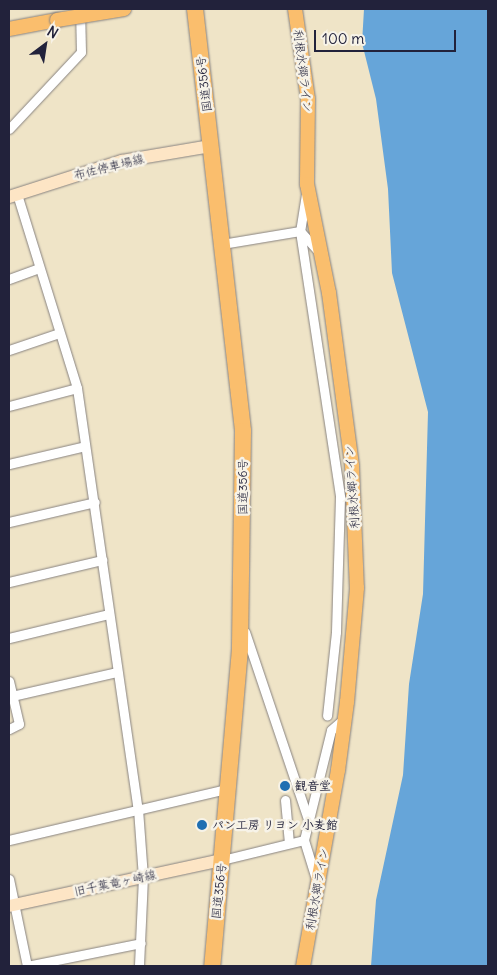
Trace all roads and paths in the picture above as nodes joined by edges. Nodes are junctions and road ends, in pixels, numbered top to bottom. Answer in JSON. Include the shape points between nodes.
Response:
{"nodes":[{"id":1,"x":80,"y":9,"type":"edge"},
{"id":2,"x":124,"y":9,"type":"edge"},
{"id":3,"x":195,"y":9,"type":"edge"},
{"id":4,"x":295,"y":9,"type":"edge"},
{"id":5,"x":9,"y":29,"type":"edge"},
{"id":6,"x":9,"y":129,"type":"edge"},
{"id":7,"x":212,"y":146,"type":"junction"},
{"id":8,"x":307,"y":184,"type":"junction"},
{"id":9,"x":13,"y":195,"type":"edge"},
{"id":10,"x":300,"y":231,"type":"junction"},
{"id":11,"x":222,"y":244,"type":"junction"},
{"id":12,"x":322,"y":255,"type":"junction"},
{"id":13,"x":39,"y":268,"type":"junction"},
{"id":14,"x":9,"y":279,"type":"edge"},
{"id":15,"x":59,"y":333,"type":"junction"},
{"id":16,"x":9,"y":350,"type":"edge"},
{"id":17,"x":77,"y":388,"type":"junction"},
{"id":18,"x":9,"y":406,"type":"edge"},
{"id":19,"x":85,"y":446,"type":"junction"},
{"id":20,"x":9,"y":464,"type":"edge"},
{"id":21,"x":94,"y":502,"type":"junction"},
{"id":22,"x":9,"y":522,"type":"edge"},
{"id":23,"x":102,"y":560,"type":"junction"},
{"id":24,"x":9,"y":582,"type":"edge"},
{"id":25,"x":108,"y":614,"type":"junction"},
{"id":26,"x":242,"y":623,"type":"junction"},
{"id":27,"x":9,"y":638,"type":"edge"},
{"id":28,"x":118,"y":672,"type":"junction"},
{"id":29,"x":9,"y":681,"type":"edge"},
{"id":30,"x":12,"y":696,"type":"junction"},
{"id":31,"x":327,"y":716,"type":"dead end"},
{"id":32,"x":345,"y":718,"type":"junction"},
{"id":33,"x":9,"y":729,"type":"edge"},
{"id":34,"x":230,"y":788,"type":"junction"},
{"id":35,"x":285,"y":800,"type":"dead end"},
{"id":36,"x":138,"y":808,"type":"junction"},
{"id":37,"x":308,"y":822,"type":"junction"},
{"id":38,"x":9,"y":840,"type":"edge"},
{"id":39,"x":304,"y":840,"type":"junction"},
{"id":40,"x":289,"y":843,"type":"junction"},
{"id":41,"x":222,"y":860,"type":"junction"},
{"id":42,"x":143,"y":877,"type":"junction"},
{"id":43,"x":9,"y":879,"type":"edge"},
{"id":44,"x":318,"y":884,"type":"junction"},
{"id":45,"x":12,"y":906,"type":"edge"},
{"id":46,"x":141,"y":943,"type":"junction"},
{"id":47,"x":139,"y":966,"type":"edge"},
{"id":48,"x":212,"y":966,"type":"edge"},
{"id":49,"x":303,"y":966,"type":"edge"}],
"edges":[{"from":1,"to":6,"type":"street","via":[[81,52]]},
{"from":2,"to":5,"type":"main road","bridge":true},
{"from":3,"to":7,"type":"highway","name":"国道356号"},
{"from":4,"to":8,"type":"main road","name":"利根水郷ライン","via":[[308,100]]},
{"from":7,"to":9,"type":"street","name":"布佐停車場線","via":[[122,162]]},
{"from":7,"to":11,"type":"highway","name":"国道356号"},
{"from":8,"to":10,"type":"street"},
{"from":8,"to":12,"type":"main road","name":"利根水郷ライン"},
{"from":9,"to":13,"type":"street"},
{"from":10,"to":11,"type":"street"},
{"from":10,"to":12,"type":"street"},
{"from":10,"to":31,"type":"street","via":[[340,497],[336,622]]},
{"from":11,"to":26,"type":"highway","name":"国道356号","via":[[243,431]]},
{"from":12,"to":32,"type":"main road","name":"利根水郷ライン","via":[[336,343],[355,512],[357,588]]},
{"from":13,"to":14,"type":"street"},
{"from":13,"to":15,"type":"street"},
{"from":15,"to":16,"type":"street"},
{"from":15,"to":17,"type":"street"},
{"from":17,"to":18,"type":"street"},
{"from":17,"to":19,"type":"street"},
{"from":19,"to":20,"type":"street"},
{"from":19,"to":21,"type":"street"},
{"from":21,"to":22,"type":"street"},
{"from":21,"to":23,"type":"street"},
{"from":23,"to":24,"type":"street"},
{"from":23,"to":25,"type":"street"},
{"from":25,"to":27,"type":"street"},
{"from":25,"to":28,"type":"street"},
{"from":26,"to":34,"type":"highway","name":"国道356号"},
{"from":26,"to":37,"type":"street"},
{"from":28,"to":30,"type":"street"},
{"from":28,"to":36,"type":"street"},
{"from":29,"to":30,"type":"street"},
{"from":30,"to":33,"type":"street","via":[[19,724]]},
{"from":32,"to":37,"type":"street","via":[[331,730]]},
{"from":32,"to":44,"type":"main road","name":"利根水郷ライン"},
{"from":34,"to":36,"type":"street"},
{"from":34,"to":41,"type":"highway","name":"国道356号"},
{"from":35,"to":40,"type":"street"},
{"from":36,"to":38,"type":"street"},
{"from":36,"to":42,"type":"street"},
{"from":37,"to":39,"type":"street"},
{"from":39,"to":40,"type":"street"},
{"from":39,"to":44,"type":"street"},
{"from":40,"to":41,"type":"street"},
{"from":41,"to":42,"type":"street","name":"旧千葉竜ヶ崎線"},
{"from":41,"to":48,"type":"highway","name":"国道356号"},
{"from":42,"to":45,"type":"street","name":"旧千葉竜ヶ崎線"},
{"from":42,"to":46,"type":"street"},
{"from":43,"to":45,"type":"street"},
{"from":44,"to":49,"type":"main road","name":"利根水郷ライン"},
{"from":45,"to":46,"type":"street","via":[[27,966]]},
{"from":46,"to":47,"type":"street"}]}
